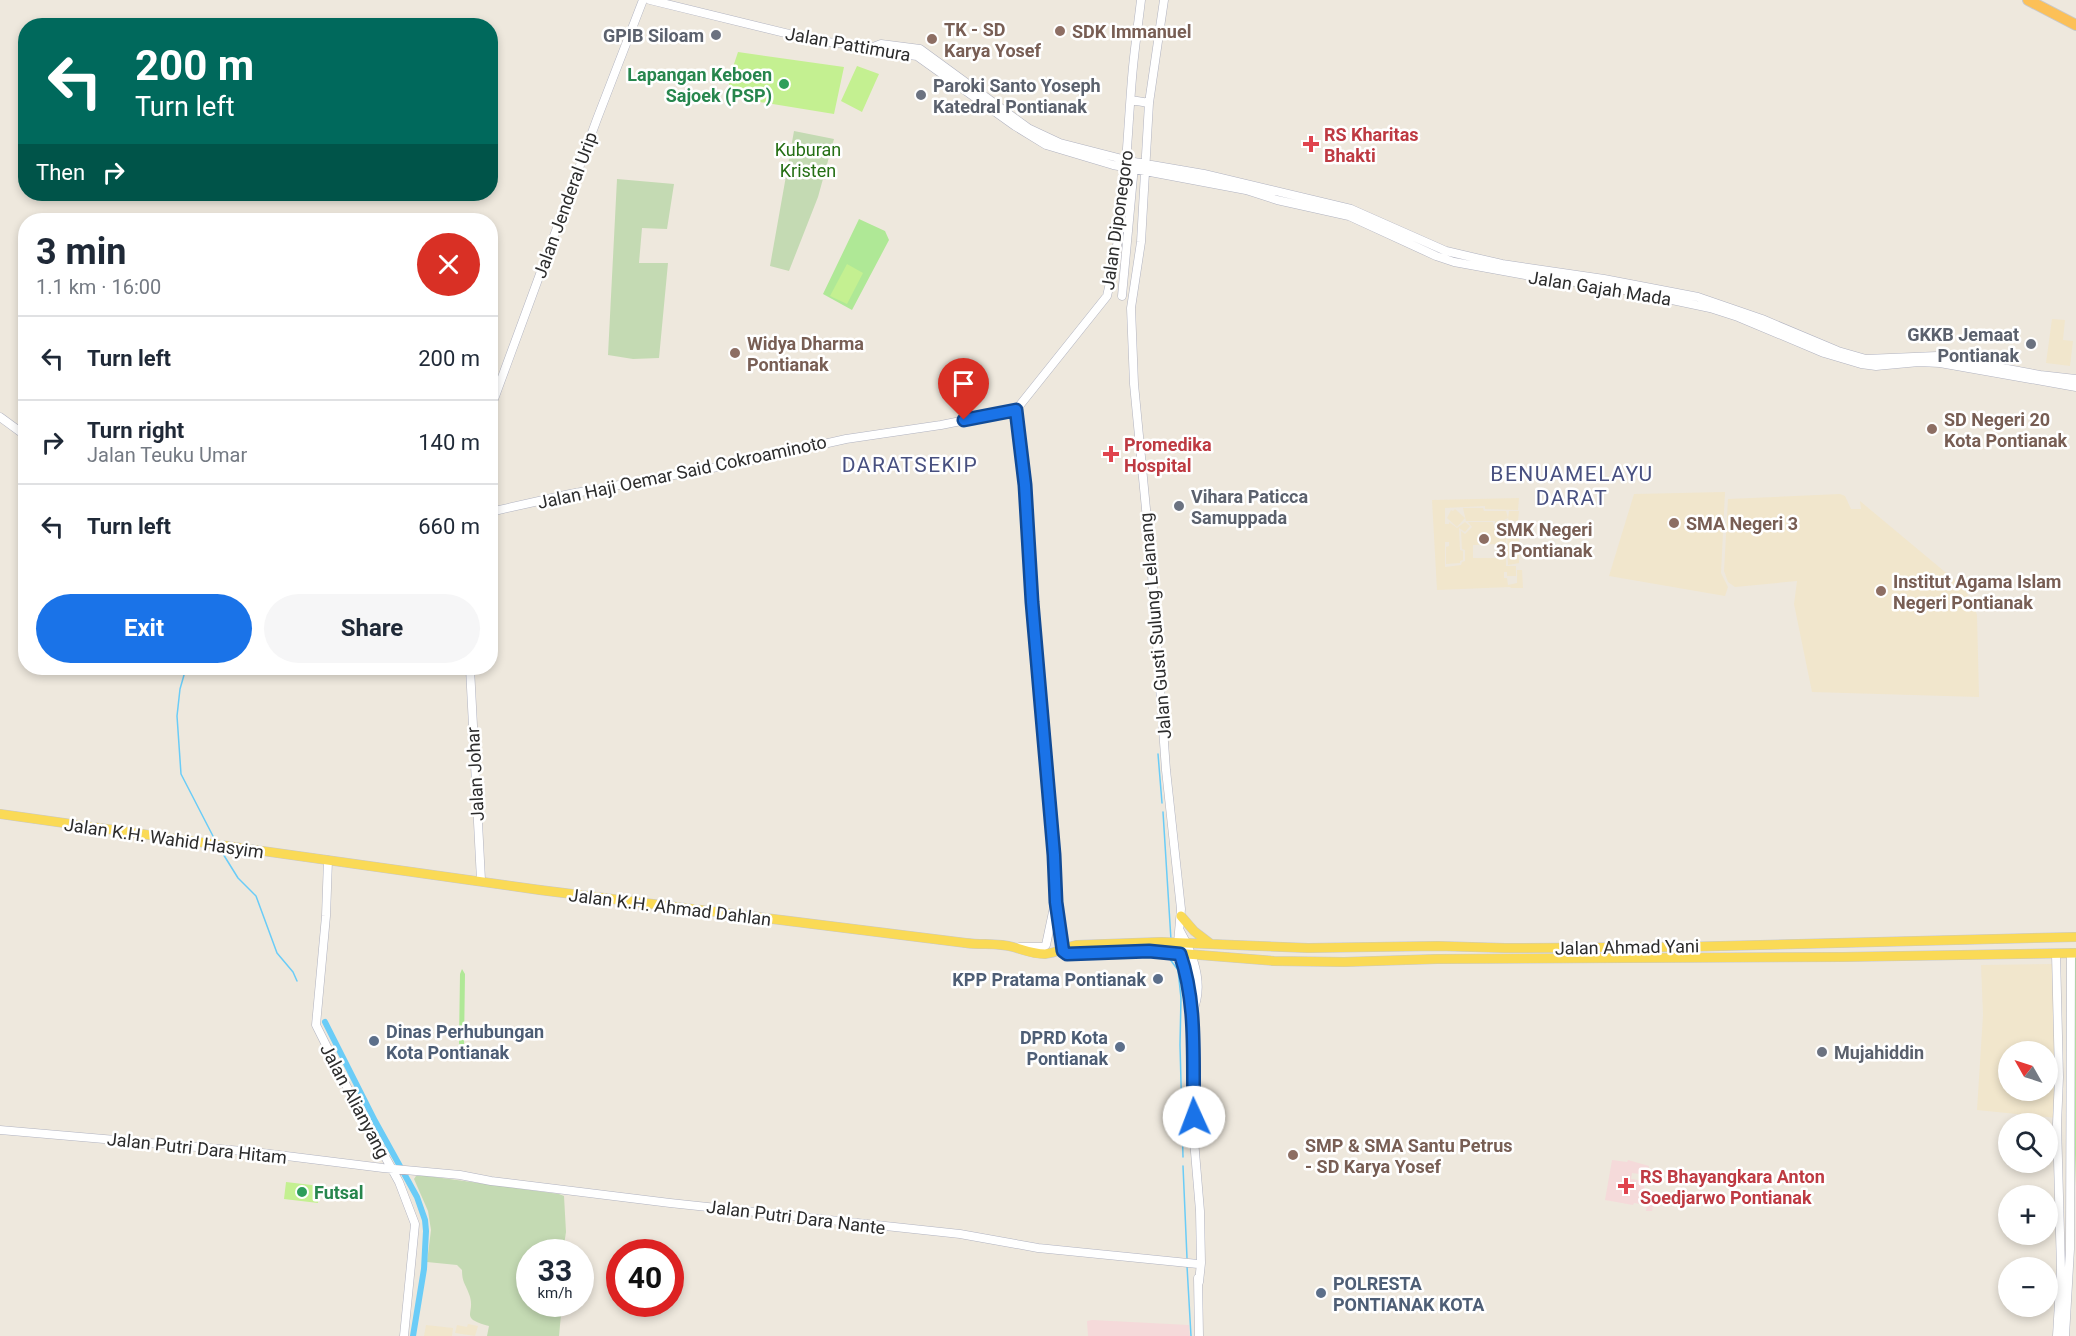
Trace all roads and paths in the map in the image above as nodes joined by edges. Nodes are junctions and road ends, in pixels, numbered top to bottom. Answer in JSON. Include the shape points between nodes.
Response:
{"nodes":[{"id":1,"x":643,"y":0,"type":"edge"},
{"id":2,"x":650,"y":0,"type":"edge"},
{"id":3,"x":1141,"y":0,"type":"edge"},
{"id":4,"x":1164,"y":0,"type":"edge"},
{"id":5,"x":2028,"y":0,"type":"edge"},
{"id":6,"x":2043,"y":0,"type":"edge"},
{"id":7,"x":671,"y":3,"type":"edge"},
{"id":8,"x":2076,"y":18,"type":"edge"},
{"id":9,"x":2076,"y":25,"type":"edge"},
{"id":10,"x":1133,"y":100,"type":"junction"},
{"id":11,"x":1149,"y":103,"type":"junction"},
{"id":12,"x":1130,"y":165,"type":"junction"},
{"id":13,"x":1145,"y":168,"type":"junction"},
{"id":14,"x":1107,"y":296,"type":"junction"},
{"id":15,"x":1122,"y":296,"type":"junction"},
{"id":16,"x":1131,"y":308,"type":"junction"},
{"id":17,"x":1770,"y":326,"type":"junction"},
{"id":18,"x":2076,"y":380,"type":"edge"},
{"id":19,"x":2076,"y":387,"type":"edge"},
{"id":20,"x":498,"y":388,"type":"edge"},
{"id":21,"x":1016,"y":410,"type":"junction"},
{"id":22,"x":0,"y":417,"type":"edge"},
{"id":23,"x":18,"y":430,"type":"edge"},
{"id":24,"x":498,"y":510,"type":"edge"},
{"id":25,"x":470,"y":675,"type":"edge"},
{"id":26,"x":0,"y":814,"type":"edge"},
{"id":27,"x":328,"y":860,"type":"junction"},
{"id":28,"x":481,"y":880,"type":"junction"},
{"id":29,"x":1056,"y":902,"type":"junction"},
{"id":30,"x":1181,"y":916,"type":"junction"},
{"id":31,"x":2076,"y":937,"type":"edge"},
{"id":32,"x":1844,"y":943,"type":"junction"},
{"id":33,"x":1183,"y":944,"type":"junction"},
{"id":34,"x":1211,"y":944,"type":"junction"},
{"id":35,"x":1013,"y":947,"type":"junction"},
{"id":36,"x":1379,"y":948,"type":"junction"},
{"id":37,"x":1558,"y":948,"type":"junction"},
{"id":38,"x":1063,"y":951,"type":"junction"},
{"id":39,"x":2073,"y":953,"type":"edge"},
{"id":40,"x":1180,"y":954,"type":"junction"},
{"id":41,"x":2056,"y":954,"type":"junction"},
{"id":42,"x":1193,"y":955,"type":"junction"},
{"id":43,"x":1843,"y":957,"type":"junction"},
{"id":44,"x":1558,"y":959,"type":"junction"},
{"id":45,"x":1379,"y":961,"type":"junction"},
{"id":46,"x":1192,"y":1013,"type":"junction"},
{"id":47,"x":0,"y":1130,"type":"edge"},
{"id":48,"x":1198,"y":1167,"type":"junction"},
{"id":49,"x":392,"y":1168,"type":"junction"},
{"id":50,"x":1195,"y":1263,"type":"junction"},
{"id":51,"x":1199,"y":1280,"type":"junction"},
{"id":52,"x":404,"y":1336,"type":"edge"},
{"id":53,"x":1199,"y":1336,"type":"edge"},
{"id":54,"x":2058,"y":1336,"type":"edge"},
{"id":55,"x":2065,"y":1336,"type":"edge"}],
"edges":[{"from":1,"to":20,"type":"street","name":"Jalan Jenderal Urip"},
{"from":2,"to":7,"type":"street","name":"Jalan Pattimura"},
{"from":3,"to":10,"type":"street","name":"Jalan Diponegoro"},
{"from":4,"to":11,"type":"street","name":"Jalan Gusti Sulung Lelanang"},
{"from":5,"to":9,"type":"highway"},
{"from":6,"to":8,"type":"highway"},
{"from":7,"to":12,"type":"street","name":"Jalan Pattimura","via":[[818,41],[920,50],[1038,134]]},
{"from":10,"to":11,"type":"street"},
{"from":10,"to":12,"type":"street","name":"Jalan Diponegoro"},
{"from":11,"to":13,"type":"street","name":"Jalan Gusti Sulung Lelanang"},
{"from":12,"to":13,"type":"street","name":"Jalan Gajah Mada"},
{"from":12,"to":14,"type":"street","name":"Jalan Diponegoro"},
{"from":12,"to":15,"type":"street"},
{"from":13,"to":16,"type":"street","name":"Jalan Gusti Sulung Lelanang","via":[[1141,242]]},
{"from":13,"to":17,"type":"street","name":"Jalan Gajah Mada","via":[[1351,208],[1394,232],[1469,261],[1604,279],[1711,304]]},
{"from":14,"to":15,"type":"street"},
{"from":14,"to":21,"type":"street","name":"Jalan Diponegoro"},
{"from":15,"to":16,"type":"street"},
{"from":16,"to":30,"type":"street","name":"Jalan Gusti Sulung Lelanang","via":[[1134,384]]},
{"from":17,"to":18,"type":"street","name":"Jalan Gajah Mada","via":[[1866,359],[1937,356]]},
{"from":17,"to":19,"type":"street","name":"Jalan Gajah Mada","via":[[1824,353],[1869,366],[1940,363]]},
{"from":21,"to":24,"type":"street","name":"Jalan Haji Oemar Said Cokroaminoto","via":[[846,439]]},
{"from":21,"to":29,"type":"street"},
{"from":22,"to":23,"type":"street"},
{"from":25,"to":28,"type":"street","name":"Jalan Johar"},
{"from":26,"to":27,"type":"main road","name":"Jalan K.H. Wahid Hasyim"},
{"from":27,"to":28,"type":"main road","name":"Jalan K.H. Ahmad Dahlan"},
{"from":27,"to":49,"type":"street","name":"Jalan Alianyang","via":[[316,1022],[324,1044]]},
{"from":28,"to":35,"type":"main road","name":"Jalan K.H. Ahmad Dahlan","via":[[663,906]]},
{"from":29,"to":35,"type":"street","via":[[1046,945]]},
{"from":29,"to":38,"type":"street"},
{"from":30,"to":33,"type":"street","name":"Jalan Gusti Sulung Lelanang"},
{"from":30,"to":34,"type":"main road"},
{"from":31,"to":32,"type":"main road","name":"Jalan Ahmad Yani"},
{"from":32,"to":37,"type":"main road","name":"Jalan Ahmad Yani"},
{"from":32,"to":43,"type":"main road"},
{"from":33,"to":34,"type":"main road","name":"Jalan Ahmad Yani"},
{"from":33,"to":38,"type":"main road","name":"Jalan Ahmad Yani","via":[[1077,945]]},
{"from":33,"to":40,"type":"street"},
{"from":33,"to":42,"type":"street"},
{"from":34,"to":36,"type":"main road","name":"Jalan Ahmad Yani"},
{"from":35,"to":38,"type":"main road","name":"Jalan K.H. Ahmad Dahlan","via":[[1044,954]]},
{"from":36,"to":37,"type":"main road","name":"Jalan Ahmad Yani"},
{"from":36,"to":45,"type":"main road"},
{"from":37,"to":44,"type":"main road"},
{"from":38,"to":40,"type":"main road","name":"Jalan Ahmad Yani"},
{"from":39,"to":41,"type":"main road","name":"Jalan Ahmad Yani"},
{"from":39,"to":55,"type":"street","via":[[2070,1249]]},
{"from":40,"to":42,"type":"main road","name":"Jalan Ahmad Yani"},
{"from":40,"to":46,"type":"street"},
{"from":41,"to":43,"type":"main road","name":"Jalan Ahmad Yani"},
{"from":41,"to":54,"type":"street","via":[[2061,1269]]},
{"from":42,"to":45,"type":"main road","name":"Jalan Ahmad Yani"},
{"from":42,"to":46,"type":"street","via":[[1197,986]]},
{"from":43,"to":44,"type":"main road","name":"Jalan Ahmad Yani"},
{"from":44,"to":45,"type":"main road","name":"Jalan Ahmad Yani"},
{"from":46,"to":48,"type":"street"},
{"from":47,"to":49,"type":"street","name":"Jalan Putri Dara Hitam"},
{"from":48,"to":50,"type":"street"},
{"from":48,"to":51,"type":"street"},
{"from":49,"to":50,"type":"street","name":"Jalan Putri Dara Nante","via":[[960,1234],[1038,1248]]},
{"from":49,"to":52,"type":"street","name":"Jalan Alianyang","via":[[415,1224]]},
{"from":50,"to":51,"type":"street"},
{"from":51,"to":53,"type":"street"}]}
